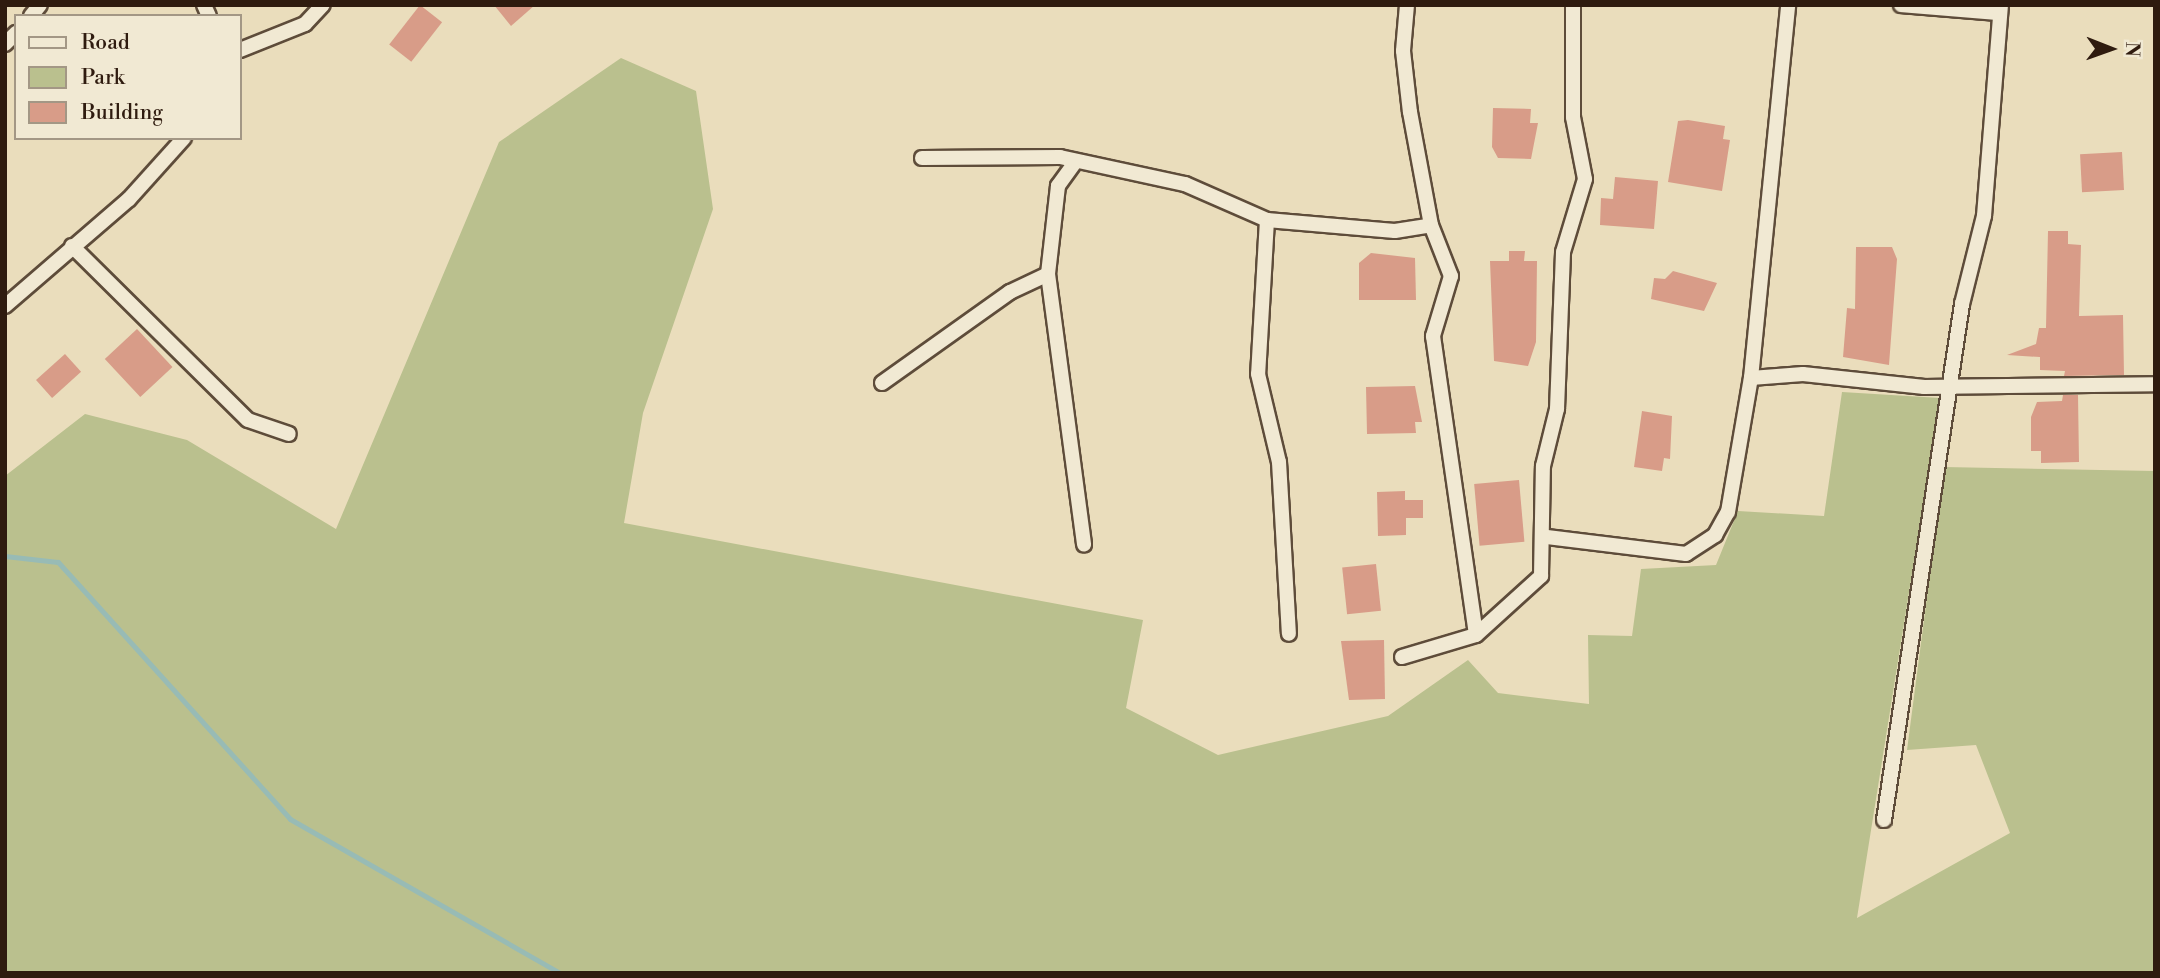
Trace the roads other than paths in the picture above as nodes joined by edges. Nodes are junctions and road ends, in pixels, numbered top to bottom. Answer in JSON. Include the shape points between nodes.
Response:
{"nodes":[{"id":1,"x":323,"y":5,"type":"edge"},
{"id":2,"x":1407,"y":5,"type":"edge"},
{"id":3,"x":1573,"y":5,"type":"edge"},
{"id":4,"x":1788,"y":5,"type":"edge"},
{"id":5,"x":1901,"y":5,"type":"edge"},
{"id":6,"x":1999,"y":9,"type":"edge"},
{"id":7,"x":242,"y":49,"type":"edge"},
{"id":8,"x":182,"y":140,"type":"edge"},
{"id":9,"x":922,"y":158,"type":"dead end"},
{"id":10,"x":1076,"y":161,"type":"junction"},
{"id":11,"x":1267,"y":220,"type":"junction"},
{"id":12,"x":1431,"y":225,"type":"junction"},
{"id":13,"x":72,"y":246,"type":"junction"},
{"id":14,"x":1048,"y":274,"type":"junction"},
{"id":15,"x":5,"y":306,"type":"edge"},
{"id":16,"x":1751,"y":378,"type":"junction"},
{"id":17,"x":882,"y":383,"type":"dead end"},
{"id":18,"x":1951,"y":384,"type":"junction"},
{"id":19,"x":2155,"y":384,"type":"edge"},
{"id":20,"x":289,"y":434,"type":"dead end"},
{"id":21,"x":1546,"y":537,"type":"junction"},
{"id":22,"x":1084,"y":545,"type":"dead end"},
{"id":23,"x":1289,"y":634,"type":"dead end"},
{"id":24,"x":1476,"y":635,"type":"junction"},
{"id":25,"x":1402,"y":657,"type":"dead end"},
{"id":26,"x":1884,"y":820,"type":"dead end"}],
"edges":[{"from":1,"to":7,"type":"street","via":[[305,24]]},
{"from":2,"to":12,"type":"street","via":[[1406,80]]},
{"from":3,"to":21,"type":"street","via":[[1573,117],[1585,179],[1563,252],[1557,409],[1543,466]]},
{"from":4,"to":16,"type":"street"},
{"from":5,"to":6,"type":"street"},
{"from":6,"to":18,"type":"street","via":[[1984,216]]},
{"from":8,"to":13,"type":"street","via":[[129,199]]},
{"from":9,"to":10,"type":"street"},
{"from":10,"to":11,"type":"street","via":[[1185,184]]},
{"from":10,"to":14,"type":"street","via":[[1058,186]]},
{"from":11,"to":12,"type":"street","via":[[1395,231]]},
{"from":11,"to":23,"type":"street","via":[[1258,374],[1280,471]]},
{"from":12,"to":24,"type":"street","via":[[1451,276],[1433,336]]},
{"from":13,"to":15,"type":"street"},
{"from":13,"to":20,"type":"street","via":[[248,420]]},
{"from":14,"to":17,"type":"street","via":[[1010,292]]},
{"from":14,"to":22,"type":"street"},
{"from":16,"to":18,"type":"street","via":[[1782,373]]},
{"from":16,"to":21,"type":"street","via":[[1728,512],[1701,548],[1658,554]]},
{"from":18,"to":19,"type":"street"},
{"from":18,"to":26,"type":"street"},
{"from":21,"to":24,"type":"street","via":[[1536,585]]},
{"from":24,"to":25,"type":"street"}]}
